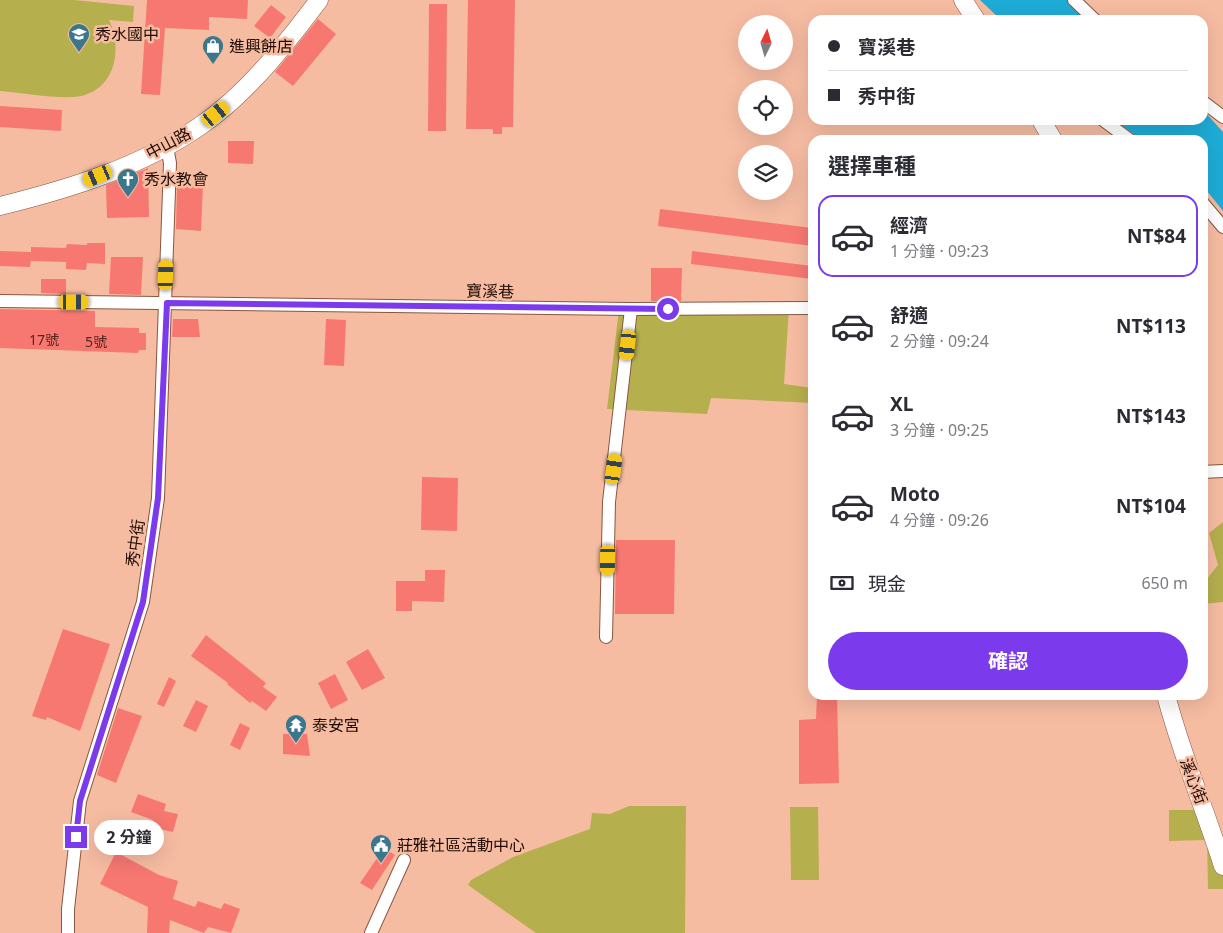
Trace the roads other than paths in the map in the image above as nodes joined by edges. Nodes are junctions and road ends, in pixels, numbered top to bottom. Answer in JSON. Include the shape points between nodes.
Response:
{"nodes":[{"id":1,"x":319,"y":0,"type":"edge"},
{"id":2,"x":963,"y":0,"type":"edge"},
{"id":3,"x":1074,"y":0,"type":"edge"},
{"id":4,"x":973,"y":15,"type":"edge"},
{"id":5,"x":1090,"y":15,"type":"edge"},
{"id":6,"x":1208,"y":106,"type":"edge"},
{"id":7,"x":1223,"y":117,"type":"edge"},
{"id":8,"x":1110,"y":125,"type":"edge"},
{"id":9,"x":1123,"y":135,"type":"edge"},
{"id":10,"x":167,"y":147,"type":"junction"},
{"id":11,"x":0,"y":206,"type":"edge"},
{"id":12,"x":1208,"y":209,"type":"edge"},
{"id":13,"x":1223,"y":227,"type":"edge"},
{"id":14,"x":0,"y":301,"type":"edge"},
{"id":15,"x":167,"y":303,"type":"junction"},
{"id":16,"x":808,"y":308,"type":"edge"},
{"id":17,"x":631,"y":310,"type":"junction"},
{"id":18,"x":1223,"y":471,"type":"edge"},
{"id":19,"x":1208,"y":472,"type":"edge"},
{"id":20,"x":606,"y":637,"type":"dead end"},
{"id":21,"x":1167,"y":700,"type":"edge"},
{"id":22,"x":404,"y":860,"type":"dead end"},
{"id":23,"x":1223,"y":866,"type":"edge"},
{"id":24,"x":68,"y":933,"type":"edge"},
{"id":25,"x":371,"y":933,"type":"edge"}],
"edges":[{"from":1,"to":10,"type":"street","name":"中山路","via":[[231,102]]},
{"from":2,"to":4,"type":"street"},
{"from":3,"to":5,"type":"street"},
{"from":6,"to":7,"type":"street"},
{"from":8,"to":9,"type":"street"},
{"from":10,"to":11,"type":"street","name":"中山路","via":[[81,184]]},
{"from":10,"to":15,"type":"street","name":"秀中街","via":[[170,163]]},
{"from":12,"to":13,"type":"street"},
{"from":14,"to":15,"type":"street","name":"寶溪巷"},
{"from":15,"to":17,"type":"street","name":"寶溪巷"},
{"from":15,"to":24,"type":"street","name":"秀中街","via":[[158,498],[143,602],[80,801]]},
{"from":16,"to":17,"type":"street","name":"寶溪巷"},
{"from":17,"to":20,"type":"street","via":[[609,502]]},
{"from":18,"to":19,"type":"street"},
{"from":21,"to":23,"type":"street","name":"溪心街","via":[[1178,740]]},
{"from":22,"to":25,"type":"street"}]}
